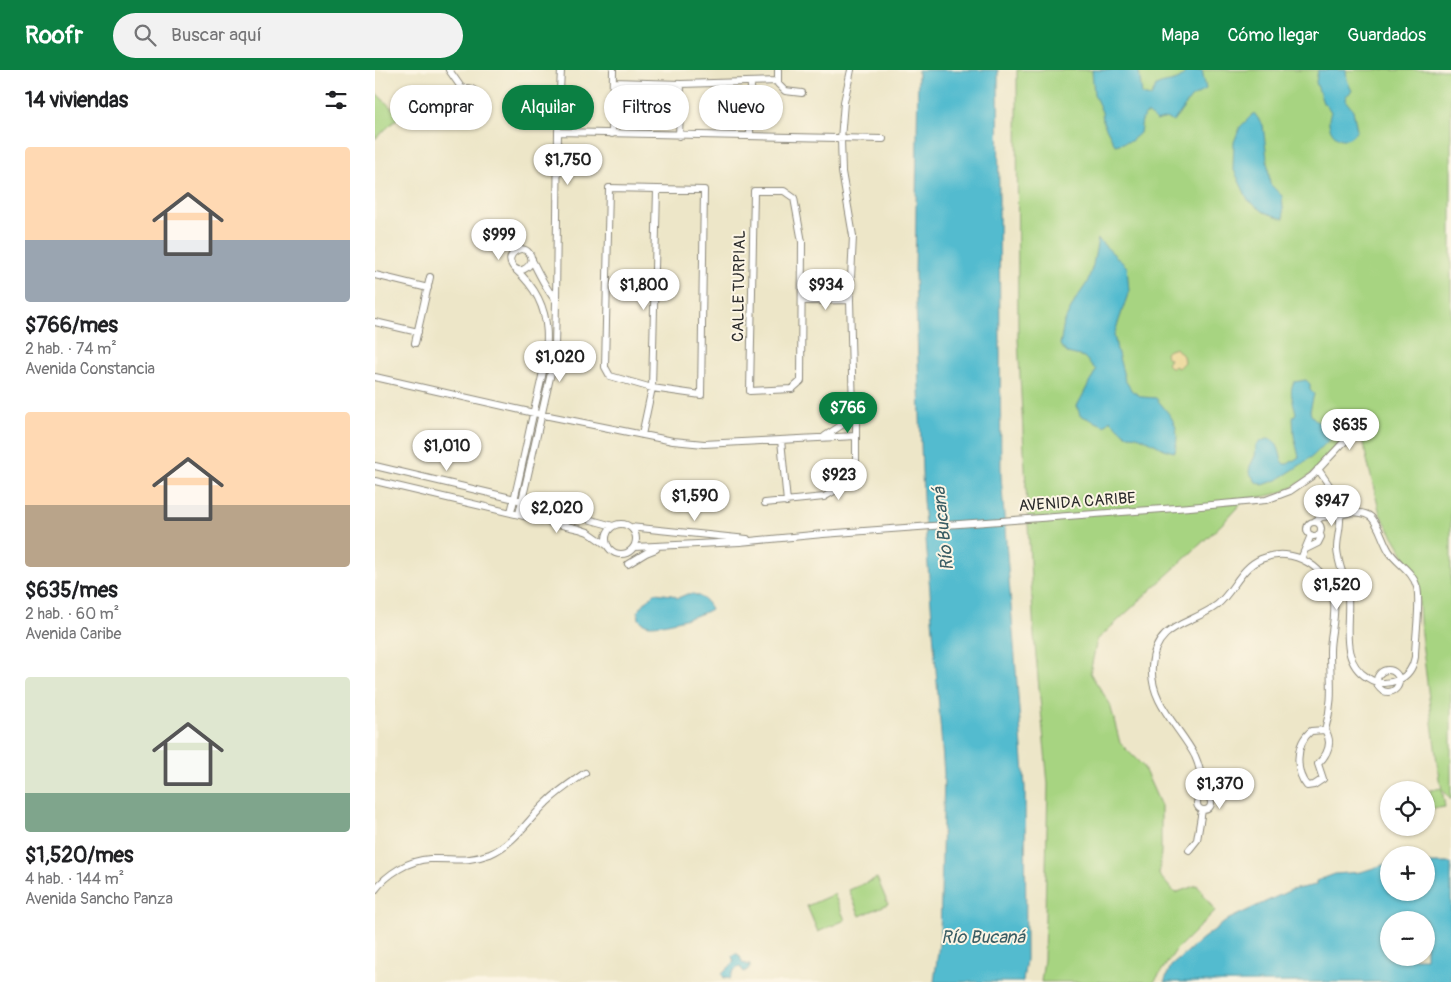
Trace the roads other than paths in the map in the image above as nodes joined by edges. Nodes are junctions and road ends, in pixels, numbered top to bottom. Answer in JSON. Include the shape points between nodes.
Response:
{"nodes":[{"id":1,"x":449,"y":70,"type":"edge"},
{"id":2,"x":561,"y":70,"type":"edge"},
{"id":3,"x":613,"y":70,"type":"edge"},
{"id":4,"x":778,"y":70,"type":"edge"},
{"id":5,"x":851,"y":70,"type":"edge"},
{"id":6,"x":777,"y":81,"type":"junction"},
{"id":7,"x":613,"y":82,"type":"junction"},
{"id":8,"x":751,"y":82,"type":"junction"},
{"id":9,"x":681,"y":84,"type":"junction"},
{"id":10,"x":460,"y":85,"type":"edge"},
{"id":11,"x":802,"y":93,"type":"dead end"},
{"id":12,"x":558,"y":132,"type":"junction"},
{"id":13,"x":612,"y":134,"type":"junction"},
{"id":14,"x":679,"y":136,"type":"junction"},
{"id":15,"x":749,"y":136,"type":"junction"},
{"id":16,"x":841,"y":139,"type":"junction"},
{"id":17,"x":883,"y":140,"type":"dead end"},
{"id":18,"x":657,"y":189,"type":"junction"},
{"id":19,"x":532,"y":259,"type":"junction"},
{"id":20,"x":516,"y":269,"type":"junction"},
{"id":21,"x":556,"y":273,"type":"junction"},
{"id":22,"x":375,"y":275,"type":"edge"},
{"id":23,"x":430,"y":277,"type":"dead end"},
{"id":24,"x":542,"y":278,"type":"junction"},
{"id":25,"x":428,"y":288,"type":"junction"},
{"id":26,"x":850,"y":300,"type":"junction"},
{"id":27,"x":556,"y":301,"type":"junction"},
{"id":28,"x":801,"y":301,"type":"junction"},
{"id":29,"x":375,"y":322,"type":"edge"},
{"id":30,"x":418,"y":332,"type":"junction"},
{"id":31,"x":415,"y":343,"type":"dead end"},
{"id":32,"x":375,"y":376,"type":"edge"},
{"id":33,"x":652,"y":388,"type":"junction"},
{"id":34,"x":853,"y":410,"type":"junction"},
{"id":35,"x":534,"y":413,"type":"junction"},
{"id":36,"x":541,"y":414,"type":"junction"},
{"id":37,"x":1370,"y":421,"type":"dead end"},
{"id":38,"x":642,"y":436,"type":"junction"},
{"id":39,"x":824,"y":436,"type":"junction"},
{"id":40,"x":856,"y":436,"type":"junction"},
{"id":41,"x":781,"y":440,"type":"junction"},
{"id":42,"x":375,"y":466,"type":"edge"},
{"id":43,"x":1318,"y":469,"type":"junction"},
{"id":44,"x":375,"y":481,"type":"edge"},
{"id":45,"x":515,"y":499,"type":"junction"},
{"id":46,"x":522,"y":501,"type":"junction"},
{"id":47,"x":787,"y":502,"type":"junction"},
{"id":48,"x":765,"y":503,"type":"dead end"},
{"id":49,"x":511,"y":512,"type":"junction"},
{"id":50,"x":519,"y":514,"type":"junction"},
{"id":51,"x":1340,"y":514,"type":"junction"},
{"id":52,"x":1315,"y":521,"type":"junction"},
{"id":53,"x":613,"y":526,"type":"junction"},
{"id":54,"x":630,"y":527,"type":"junction"},
{"id":55,"x":1320,"y":534,"type":"junction"},
{"id":56,"x":1311,"y":535,"type":"junction"},
{"id":57,"x":758,"y":540,"type":"junction"},
{"id":58,"x":607,"y":546,"type":"junction"},
{"id":59,"x":634,"y":547,"type":"junction"},
{"id":60,"x":662,"y":547,"type":"junction"},
{"id":61,"x":1305,"y":549,"type":"junction"},
{"id":62,"x":1301,"y":559,"type":"junction"},
{"id":63,"x":628,"y":564,"type":"dead end"},
{"id":64,"x":1399,"y":680,"type":"junction"},
{"id":65,"x":1376,"y":682,"type":"junction"},
{"id":66,"x":1325,"y":730,"type":"junction"},
{"id":67,"x":585,"y":772,"type":"dead end"},
{"id":68,"x":1189,"y":850,"type":"dead end"},
{"id":69,"x":375,"y":890,"type":"edge"}],
"edges":[{"from":1,"to":10,"type":"street"},
{"from":2,"to":12,"type":"street"},
{"from":3,"to":7,"type":"street"},
{"from":4,"to":6,"type":"street"},
{"from":5,"to":16,"type":"street"},
{"from":6,"to":8,"type":"street"},
{"from":6,"to":11,"type":"street","via":[[785,91]]},
{"from":7,"to":9,"type":"street"},
{"from":7,"to":13,"type":"street"},
{"from":8,"to":9,"type":"street"},
{"from":8,"to":15,"type":"street"},
{"from":9,"to":14,"type":"street"},
{"from":12,"to":13,"type":"street"},
{"from":12,"to":21,"type":"street"},
{"from":13,"to":14,"type":"street"},
{"from":14,"to":15,"type":"street"},
{"from":15,"to":16,"type":"street"},
{"from":16,"to":17,"type":"street"},
{"from":16,"to":26,"type":"street","via":[[842,172],[853,236]]},
{"from":18,"to":33,"type":"street"},
{"from":18,"to":33,"type":"street","via":[[609,188],[605,343],[605,367],[609,376]]},
{"from":18,"to":33,"type":"street","via":[[704,190],[701,395]]},
{"from":19,"to":20,"type":"street","via":[[527,269]]},
{"from":19,"to":20,"type":"street","via":[[526,250],[515,251],[510,260]]},
{"from":19,"to":24,"type":"street"},
{"from":20,"to":35,"type":"street","via":[[537,293],[547,323],[545,365]]},
{"from":21,"to":24,"type":"street"},
{"from":21,"to":27,"type":"street"},
{"from":22,"to":25,"type":"street"},
{"from":23,"to":25,"type":"street"},
{"from":24,"to":27,"type":"street"},
{"from":25,"to":30,"type":"street"},
{"from":26,"to":28,"type":"street"},
{"from":26,"to":34,"type":"street"},
{"from":27,"to":36,"type":"street","via":[[555,348]]},
{"from":28,"to":28,"type":"street","name":"CALLE TURPIAL","via":[[801,382],[792,389],[750,391],[754,192],[784,192],[794,198],[802,242]]},
{"from":29,"to":30,"type":"street"},
{"from":30,"to":31,"type":"street"},
{"from":32,"to":35,"type":"street"},
{"from":33,"to":38,"type":"street"},
{"from":34,"to":39,"type":"street","via":[[842,425]]},
{"from":34,"to":40,"type":"street"},
{"from":35,"to":36,"type":"street"},
{"from":35,"to":45,"type":"street"},
{"from":36,"to":38,"type":"street"},
{"from":36,"to":46,"type":"street"},
{"from":37,"to":43,"type":"street","name":"AVENIDA CARIBE"},
{"from":38,"to":41,"type":"street","via":[[704,444]]},
{"from":39,"to":40,"type":"street"},
{"from":39,"to":41,"type":"street"},
{"from":40,"to":47,"type":"street","via":[[856,466],[841,487],[824,497]]},
{"from":41,"to":47,"type":"street"},
{"from":42,"to":45,"type":"street"},
{"from":43,"to":51,"type":"street","via":[[1329,485]]},
{"from":43,"to":57,"type":"street","name":"AVENIDA CARIBE","via":[[1290,491],[1266,500]]},
{"from":44,"to":49,"type":"street"},
{"from":45,"to":46,"type":"street"},
{"from":45,"to":49,"type":"street"},
{"from":46,"to":50,"type":"street"},
{"from":46,"to":53,"type":"street"},
{"from":47,"to":48,"type":"street"},
{"from":49,"to":50,"type":"street"},
{"from":50,"to":58,"type":"street","via":[[588,532]]},
{"from":51,"to":52,"type":"street"},
{"from":51,"to":64,"type":"street","via":[[1358,512],[1369,515],[1389,551],[1416,584],[1415,659],[1411,671]]},
{"from":51,"to":65,"type":"street","via":[[1337,550],[1349,606],[1349,649],[1357,669]]},
{"from":52,"to":55,"type":"street","via":[[1321,525]]},
{"from":52,"to":56,"type":"street","via":[[1307,527]]},
{"from":53,"to":54,"type":"street","via":[[622,524]]},
{"from":53,"to":58,"type":"street","via":[[607,532]]},
{"from":54,"to":57,"type":"street","name":"AVENIDA CARIBE"},
{"from":54,"to":59,"type":"street","via":[[635,534]]},
{"from":55,"to":56,"type":"street"},
{"from":55,"to":61,"type":"street","via":[[1319,541]]},
{"from":56,"to":61,"type":"street"},
{"from":57,"to":60,"type":"street","name":"AVENIDA CARIBE"},
{"from":58,"to":59,"type":"street","via":[[621,554]]},
{"from":59,"to":60,"type":"street","name":"AVENIDA CARIBE"},
{"from":60,"to":63,"type":"street"},
{"from":61,"to":62,"type":"street"},
{"from":62,"to":66,"type":"street","via":[[1326,579],[1334,605],[1330,646],[1331,707]]},
{"from":62,"to":68,"type":"street","via":[[1275,555],[1253,563],[1218,604],[1175,625],[1155,652],[1152,669],[1158,698],[1196,758],[1204,785],[1205,796],[1197,801],[1202,810],[1197,840]]},
{"from":64,"to":65,"type":"street","via":[[1397,687],[1387,692],[1380,690]]},
{"from":64,"to":65,"type":"street","via":[[1396,673],[1385,670]]},
{"from":66,"to":66,"type":"street","via":[[1311,731],[1304,738],[1300,750],[1298,763],[1307,786],[1323,779],[1318,764],[1328,749],[1329,737]]},
{"from":67,"to":69,"type":"street","via":[[547,801],[500,849],[471,859],[416,862],[397,870]]}]}
